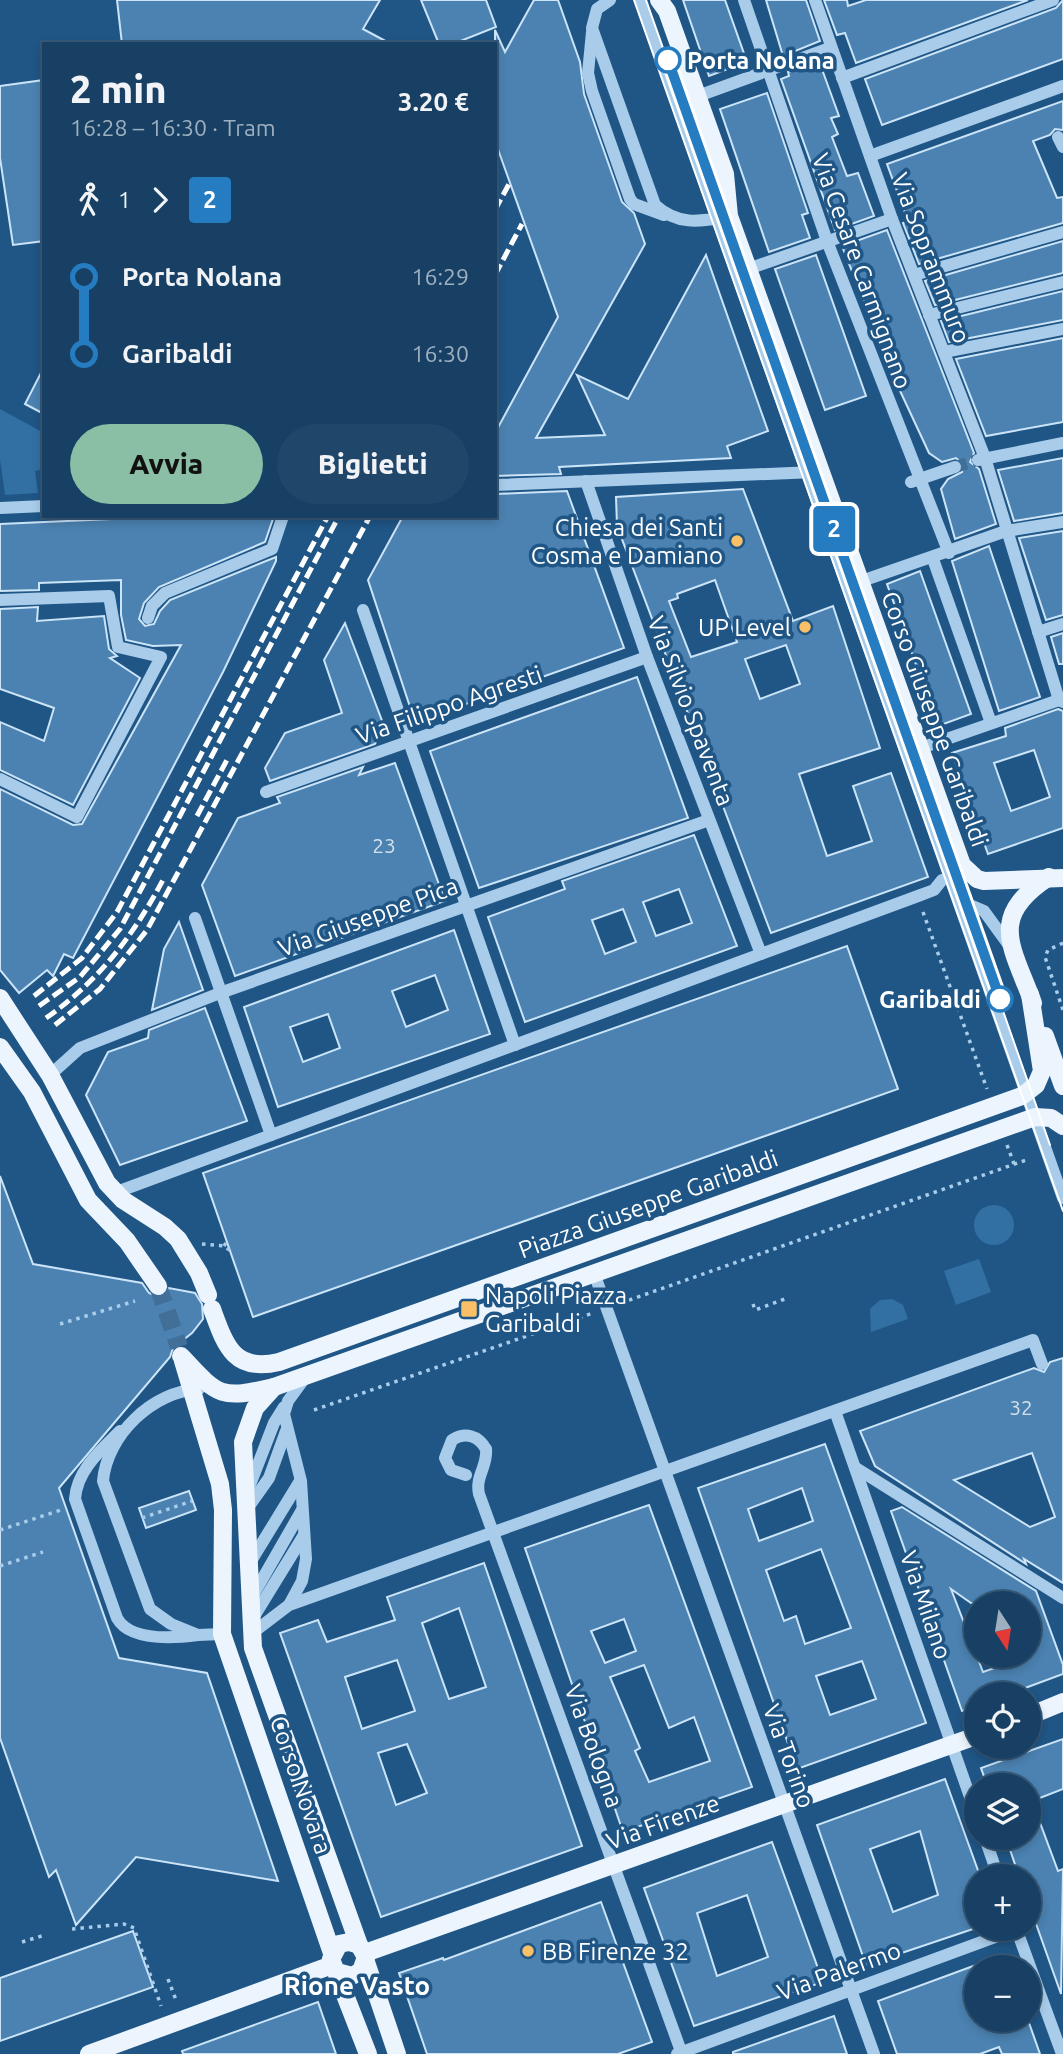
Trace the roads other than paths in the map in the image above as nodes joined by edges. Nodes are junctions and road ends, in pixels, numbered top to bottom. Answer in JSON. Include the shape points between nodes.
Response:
{"nodes":[{"id":1,"x":610,"y":0,"type":"edge"},
{"id":2,"x":640,"y":0,"type":"edge"},
{"id":3,"x":659,"y":0,"type":"edge"},
{"id":4,"x":744,"y":0,"type":"edge"},
{"id":5,"x":815,"y":0,"type":"edge"},
{"id":6,"x":1053,"y":0,"type":"edge"},
{"id":7,"x":592,"y":28,"type":"junction"},
{"id":8,"x":831,"y":48,"type":"junction"},
{"id":9,"x":767,"y":71,"type":"junction"},
{"id":10,"x":842,"y":78,"type":"junction"},
{"id":11,"x":1063,"y":86,"type":"edge"},
{"id":12,"x":698,"y":96,"type":"junction"},
{"id":13,"x":870,"y":156,"type":"junction"},
{"id":14,"x":666,"y":215,"type":"junction"},
{"id":15,"x":724,"y":217,"type":"junction"},
{"id":16,"x":892,"y":219,"type":"junction"},
{"id":17,"x":1063,"y":232,"type":"edge"},
{"id":18,"x":827,"y":241,"type":"junction"},
{"id":19,"x":748,"y":269,"type":"junction"},
{"id":20,"x":914,"y":275,"type":"junction"},
{"id":21,"x":1063,"y":282,"type":"edge"},
{"id":22,"x":929,"y":315,"type":"junction"},
{"id":23,"x":1063,"y":328,"type":"edge"},
{"id":24,"x":944,"y":352,"type":"junction"},
{"id":25,"x":1063,"y":443,"type":"edge"},
{"id":26,"x":981,"y":459,"type":"junction"},
{"id":27,"x":955,"y":467,"type":"tunnel mouth"},
{"id":28,"x":814,"y":472,"type":"junction"},
{"id":29,"x":586,"y":481,"type":"junction"},
{"id":30,"x":915,"y":481,"type":"junction"},
{"id":31,"x":497,"y":485,"type":"edge"},
{"id":32,"x":42,"y":506,"type":"edge"},
{"id":33,"x":0,"y":508,"type":"edge"},
{"id":34,"x":282,"y":518,"type":"edge"},
{"id":35,"x":1063,"y":523,"type":"edge"},
{"id":36,"x":1006,"y":531,"type":"junction"},
{"id":37,"x":949,"y":553,"type":"junction"},
{"id":38,"x":933,"y":559,"type":"junction"},
{"id":39,"x":853,"y":584,"type":"junction"},
{"id":40,"x":0,"y":600,"type":"edge"},
{"id":41,"x":363,"y":610,"type":"dead end"},
{"id":42,"x":148,"y":618,"type":"dead end"},
{"id":43,"x":1063,"y":624,"type":"edge"},
{"id":44,"x":1038,"y":632,"type":"junction"},
{"id":45,"x":647,"y":657,"type":"junction"},
{"id":46,"x":1061,"y":701,"type":"edge"},
{"id":47,"x":991,"y":723,"type":"junction"},
{"id":48,"x":408,"y":741,"type":"junction"},
{"id":49,"x":918,"y":749,"type":"junction"},
{"id":50,"x":0,"y":779,"type":"edge"},
{"id":51,"x":266,"y":792,"type":"dead end"},
{"id":52,"x":709,"y":820,"type":"junction"},
{"id":53,"x":936,"y":835,"type":"junction"},
{"id":54,"x":962,"y":865,"type":"junction"},
{"id":55,"x":1058,"y":874,"type":"edge"},
{"id":56,"x":942,"y":880,"type":"dead end"},
{"id":57,"x":958,"y":900,"type":"junction"},
{"id":58,"x":466,"y":904,"type":"junction"},
{"id":59,"x":195,"y":918,"type":"dead end"},
{"id":60,"x":761,"y":954,"type":"junction"},
{"id":61,"x":1016,"y":957,"type":"junction"},
{"id":62,"x":220,"y":993,"type":"junction"},
{"id":63,"x":1030,"y":995,"type":"junction"},
{"id":64,"x":0,"y":998,"type":"edge"},
{"id":65,"x":516,"y":1045,"type":"junction"},
{"id":66,"x":0,"y":1047,"type":"edge"},
{"id":67,"x":50,"y":1074,"type":"junction"},
{"id":68,"x":1063,"y":1086,"type":"edge"},
{"id":69,"x":1027,"y":1094,"type":"junction"},
{"id":70,"x":1035,"y":1117,"type":"junction"},
{"id":71,"x":1063,"y":1126,"type":"edge"},
{"id":72,"x":271,"y":1135,"type":"junction"},
{"id":73,"x":114,"y":1193,"type":"junction"},
{"id":74,"x":1063,"y":1198,"type":"edge"},
{"id":75,"x":594,"y":1273,"type":"junction"},
{"id":76,"x":158,"y":1286,"type":"tunnel mouth"},
{"id":77,"x":1042,"y":1364,"type":"dead end"},
{"id":78,"x":308,"y":1375,"type":"junction"},
{"id":79,"x":274,"y":1387,"type":"junction"},
{"id":80,"x":192,"y":1389,"type":"junction"},
{"id":81,"x":214,"y":1389,"type":"junction"},
{"id":82,"x":288,"y":1401,"type":"junction"},
{"id":83,"x":835,"y":1411,"type":"junction"},
{"id":84,"x":137,"y":1414,"type":"junction"},
{"id":85,"x":286,"y":1430,"type":"junction"},
{"id":86,"x":856,"y":1468,"type":"junction"},
{"id":87,"x":663,"y":1472,"type":"junction"},
{"id":88,"x":466,"y":1475,"type":"dead end"},
{"id":89,"x":300,"y":1481,"type":"junction"},
{"id":90,"x":247,"y":1501,"type":"junction"},
{"id":91,"x":303,"y":1508,"type":"junction"},
{"id":92,"x":305,"y":1533,"type":"junction"},
{"id":93,"x":493,"y":1533,"type":"junction"},
{"id":94,"x":251,"y":1561,"type":"junction"},
{"id":95,"x":251,"y":1597,"type":"junction"},
{"id":96,"x":1062,"y":1600,"type":"edge"},
{"id":97,"x":289,"y":1605,"type":"junction"},
{"id":98,"x":254,"y":1625,"type":"junction"},
{"id":99,"x":222,"y":1634,"type":"junction"},
{"id":100,"x":198,"y":1635,"type":"junction"},
{"id":101,"x":1063,"y":1702,"type":"edge"},
{"id":102,"x":1041,"y":1711,"type":"edge"},
{"id":103,"x":964,"y":1741,"type":"edge"},
{"id":104,"x":953,"y":1745,"type":"junction"},
{"id":105,"x":964,"y":1778,"type":"edge"},
{"id":106,"x":784,"y":1804,"type":"junction"},
{"id":107,"x":615,"y":1866,"type":"junction"},
{"id":108,"x":983,"y":1941,"type":"edge"},
{"id":109,"x":1021,"y":1941,"type":"edge"},
{"id":110,"x":364,"y":1953,"type":"junction"},
{"id":111,"x":334,"y":1963,"type":"junction"},
{"id":112,"x":851,"y":1989,"type":"junction"},
{"id":113,"x":1059,"y":2033,"type":"edge"},
{"id":114,"x":109,"y":2051,"type":"edge"},
{"id":115,"x":680,"y":2053,"type":"edge"},
{"id":116,"x":89,"y":2054,"type":"edge"},
{"id":117,"x":368,"y":2054,"type":"edge"},
{"id":118,"x":397,"y":2054,"type":"edge"},
{"id":119,"x":874,"y":2054,"type":"edge"},
{"id":120,"x":1062,"y":2054,"type":"edge"}],
"edges":[{"from":1,"to":7,"type":"street","via":[[597,9]]},
{"from":2,"to":15,"type":"street"},
{"from":3,"to":12,"type":"main road"},
{"from":4,"to":9,"type":"street","name":"Via Cesare Carmignano"},
{"from":5,"to":8,"type":"street","name":"Via Soprammuro"},
{"from":6,"to":10,"type":"street"},
{"from":7,"to":14,"type":"street","via":[[655,205]]},
{"from":7,"to":14,"type":"street","via":[[588,73],[630,199]]},
{"from":8,"to":9,"type":"street"},
{"from":8,"to":10,"type":"street","name":"Via Soprammuro"},
{"from":9,"to":12,"type":"street"},
{"from":9,"to":18,"type":"street","name":"Via Cesare Carmignano"},
{"from":10,"to":13,"type":"street","name":"Via Soprammuro"},
{"from":11,"to":13,"type":"street"},
{"from":12,"to":15,"type":"main road","via":[[725,174]]},
{"from":13,"to":16,"type":"street","name":"Via Soprammuro"},
{"from":14,"to":15,"type":"street","via":[[695,223]]},
{"from":15,"to":19,"type":"main road"},
{"from":15,"to":28,"type":"street"},
{"from":16,"to":18,"type":"street"},
{"from":16,"to":20,"type":"street","name":"Via Soprammuro"},
{"from":17,"to":20,"type":"street"},
{"from":18,"to":19,"type":"street"},
{"from":18,"to":30,"type":"street","name":"Via Cesare Carmignano"},
{"from":19,"to":28,"type":"main road"},
{"from":20,"to":22,"type":"street","name":"Via Soprammuro"},
{"from":21,"to":22,"type":"street"},
{"from":22,"to":24,"type":"street","name":"Via Soprammuro"},
{"from":23,"to":24,"type":"street"},
{"from":24,"to":26,"type":"street","name":"Via Soprammuro"},
{"from":25,"to":26,"type":"street"},
{"from":26,"to":36,"type":"street","name":"Via Soprammuro"},
{"from":27,"to":30,"type":"street"},
{"from":28,"to":29,"type":"street"},
{"from":28,"to":39,"type":"main road","name":"Corso Giuseppe Garibaldi"},
{"from":29,"to":31,"type":"street"},
{"from":29,"to":45,"type":"street","name":"Via Silvio Spaventa"},
{"from":30,"to":37,"type":"street","name":"Via Cesare Carmignano"},
{"from":32,"to":33,"type":"street"},
{"from":34,"to":42,"type":"street","via":[[272,549],[165,593]]},
{"from":35,"to":36,"type":"street"},
{"from":36,"to":37,"type":"street"},
{"from":36,"to":44,"type":"street","name":"Via Soprammuro"},
{"from":37,"to":38,"type":"street"},
{"from":38,"to":39,"type":"street"},
{"from":38,"to":47,"type":"street"},
{"from":39,"to":49,"type":"main road","name":"Corso Giuseppe Garibaldi"},
{"from":39,"to":53,"type":"street"},
{"from":40,"to":50,"type":"street","via":[[109,596],[118,647],[160,657],[77,817]]},
{"from":41,"to":48,"type":"street"},
{"from":43,"to":44,"type":"street"},
{"from":44,"to":46,"type":"street","name":"Via Soprammuro"},
{"from":45,"to":48,"type":"street","name":"Via Filippo Agresti"},
{"from":45,"to":52,"type":"street","name":"Via Silvio Spaventa"},
{"from":46,"to":47,"type":"street"},
{"from":47,"to":49,"type":"street"},
{"from":48,"to":51,"type":"street","name":"Via Filippo Agresti"},
{"from":48,"to":58,"type":"street"},
{"from":49,"to":54,"type":"main road","name":"Corso Giuseppe Garibaldi"},
{"from":52,"to":58,"type":"street","name":"Via Giuseppe Pica"},
{"from":52,"to":60,"type":"street","name":"Via Silvio Spaventa"},
{"from":53,"to":54,"type":"street"},
{"from":53,"to":57,"type":"street"},
{"from":54,"to":55,"type":"main road","name":"Corso Giuseppe Garibaldi","via":[[984,881]]},
{"from":55,"to":61,"type":"main road","via":[[1024,895],[1012,911]]},
{"from":56,"to":60,"type":"street","via":[[934,890]]},
{"from":57,"to":61,"type":"street","via":[[984,911]]},
{"from":57,"to":69,"type":"street"},
{"from":58,"to":62,"type":"street","name":"Via Giuseppe Pica"},
{"from":58,"to":65,"type":"street"},
{"from":59,"to":62,"type":"street"},
{"from":60,"to":65,"type":"street"},
{"from":61,"to":63,"type":"main road"},
{"from":62,"to":67,"type":"street","name":"Via Giuseppe Pica","via":[[80,1048]]},
{"from":62,"to":72,"type":"street"},
{"from":63,"to":68,"type":"main road"},
{"from":63,"to":69,"type":"main road","via":[[1042,1070],[1037,1085]]},
{"from":64,"to":67,"type":"main road","name":"Piazza Giuseppe Garibaldi"},
{"from":65,"to":72,"type":"street"},
{"from":66,"to":76,"type":"main road","via":[[32,1092],[78,1184]]},
{"from":67,"to":73,"type":"main road","name":"Piazza Giuseppe Garibaldi"},
{"from":69,"to":70,"type":"street"},
{"from":69,"to":73,"type":"main road","name":"Piazza Giuseppe Garibaldi","via":[[271,1364],[251,1364],[232,1353],[199,1273],[178,1239]]},
{"from":70,"to":71,"type":"main road","via":[[1051,1118]]},
{"from":70,"to":74,"type":"street"},
{"from":70,"to":75,"type":"main road","name":"Piazza Giuseppe Garibaldi"},
{"from":72,"to":73,"type":"street"},
{"from":75,"to":78,"type":"main road","name":"Piazza Giuseppe Garibaldi"},
{"from":75,"to":87,"type":"street","name":"Via Torino"},
{"from":77,"to":83,"type":"street","via":[[1033,1340]]},
{"from":78,"to":79,"type":"main road","name":"Piazza Giuseppe Garibaldi"},
{"from":78,"to":82,"type":"street"},
{"from":79,"to":81,"type":"main road","name":"Piazza Giuseppe Garibaldi","via":[[232,1395]]},
{"from":79,"to":90,"type":"main road","via":[[255,1408],[243,1443]]},
{"from":80,"to":81,"type":"street"},
{"from":80,"to":81,"type":"main road","via":[[180,1352]]},
{"from":80,"to":84,"type":"street","via":[[157,1400]]},
{"from":80,"to":99,"type":"main road","via":[[220,1484]]},
{"from":82,"to":85,"type":"street"},
{"from":82,"to":90,"type":"street","via":[[274,1423]]},
{"from":83,"to":86,"type":"street","name":"Via Milano"},
{"from":83,"to":87,"type":"street"},
{"from":84,"to":100,"type":"street","via":[[108,1461],[103,1481],[150,1609]]},
{"from":84,"to":100,"type":"street","via":[[88,1464],[75,1499],[120,1623],[136,1632],[161,1636]]},
{"from":85,"to":89,"type":"street"},
{"from":85,"to":90,"type":"street","via":[[269,1478]]},
{"from":86,"to":96,"type":"street"},
{"from":86,"to":104,"type":"street","name":"Via Milano"},
{"from":87,"to":93,"type":"street"},
{"from":87,"to":106,"type":"street","name":"Via Torino"},
{"from":88,"to":93,"type":"street","name":"Via Bologna","via":[[451,1470],[445,1458],[452,1440],[463,1435],[477,1438],[485,1449],[477,1486]]},
{"from":89,"to":91,"type":"street"},
{"from":89,"to":94,"type":"street"},
{"from":90,"to":94,"type":"main road"},
{"from":91,"to":92,"type":"street"},
{"from":91,"to":95,"type":"street"},
{"from":92,"to":97,"type":"street","via":[[305,1571]]},
{"from":92,"to":98,"type":"street"},
{"from":93,"to":97,"type":"street"},
{"from":93,"to":107,"type":"street","name":"Via Bologna"},
{"from":94,"to":95,"type":"main road"},
{"from":95,"to":98,"type":"main road"},
{"from":97,"to":98,"type":"street"},
{"from":98,"to":110,"type":"main road","name":"Corso Novara","via":[[256,1660]]},
{"from":99,"to":100,"type":"street"},
{"from":99,"to":111,"type":"main road","name":"Corso Novara"},
{"from":101,"to":102,"type":"main road"},
{"from":103,"to":104,"type":"main road","name":"Via Firenze"},
{"from":104,"to":105,"type":"street","name":"Via Milano"},
{"from":104,"to":106,"type":"main road","name":"Via Firenze"},
{"from":106,"to":107,"type":"main road","name":"Via Firenze"},
{"from":106,"to":112,"type":"street","name":"Via Torino"},
{"from":107,"to":110,"type":"main road","name":"Via Firenze"},
{"from":107,"to":115,"type":"street","name":"Via Bologna"},
{"from":108,"to":112,"type":"street","name":"Via Palermo"},
{"from":109,"to":113,"type":"street"},
{"from":110,"to":111,"type":"main road","via":[[344,1942]]},
{"from":110,"to":111,"type":"main road","via":[[357,1974],[347,1976]]},
{"from":110,"to":118,"type":"main road","name":"Corso Novara"},
{"from":111,"to":114,"type":"main road"},
{"from":111,"to":117,"type":"main road","name":"Corso Novara"},
{"from":112,"to":115,"type":"street","name":"Via Palermo"},
{"from":112,"to":119,"type":"street","name":"Via Torino"},
{"from":113,"to":120,"type":"street"},
{"from":114,"to":116,"type":"main road"}]}
